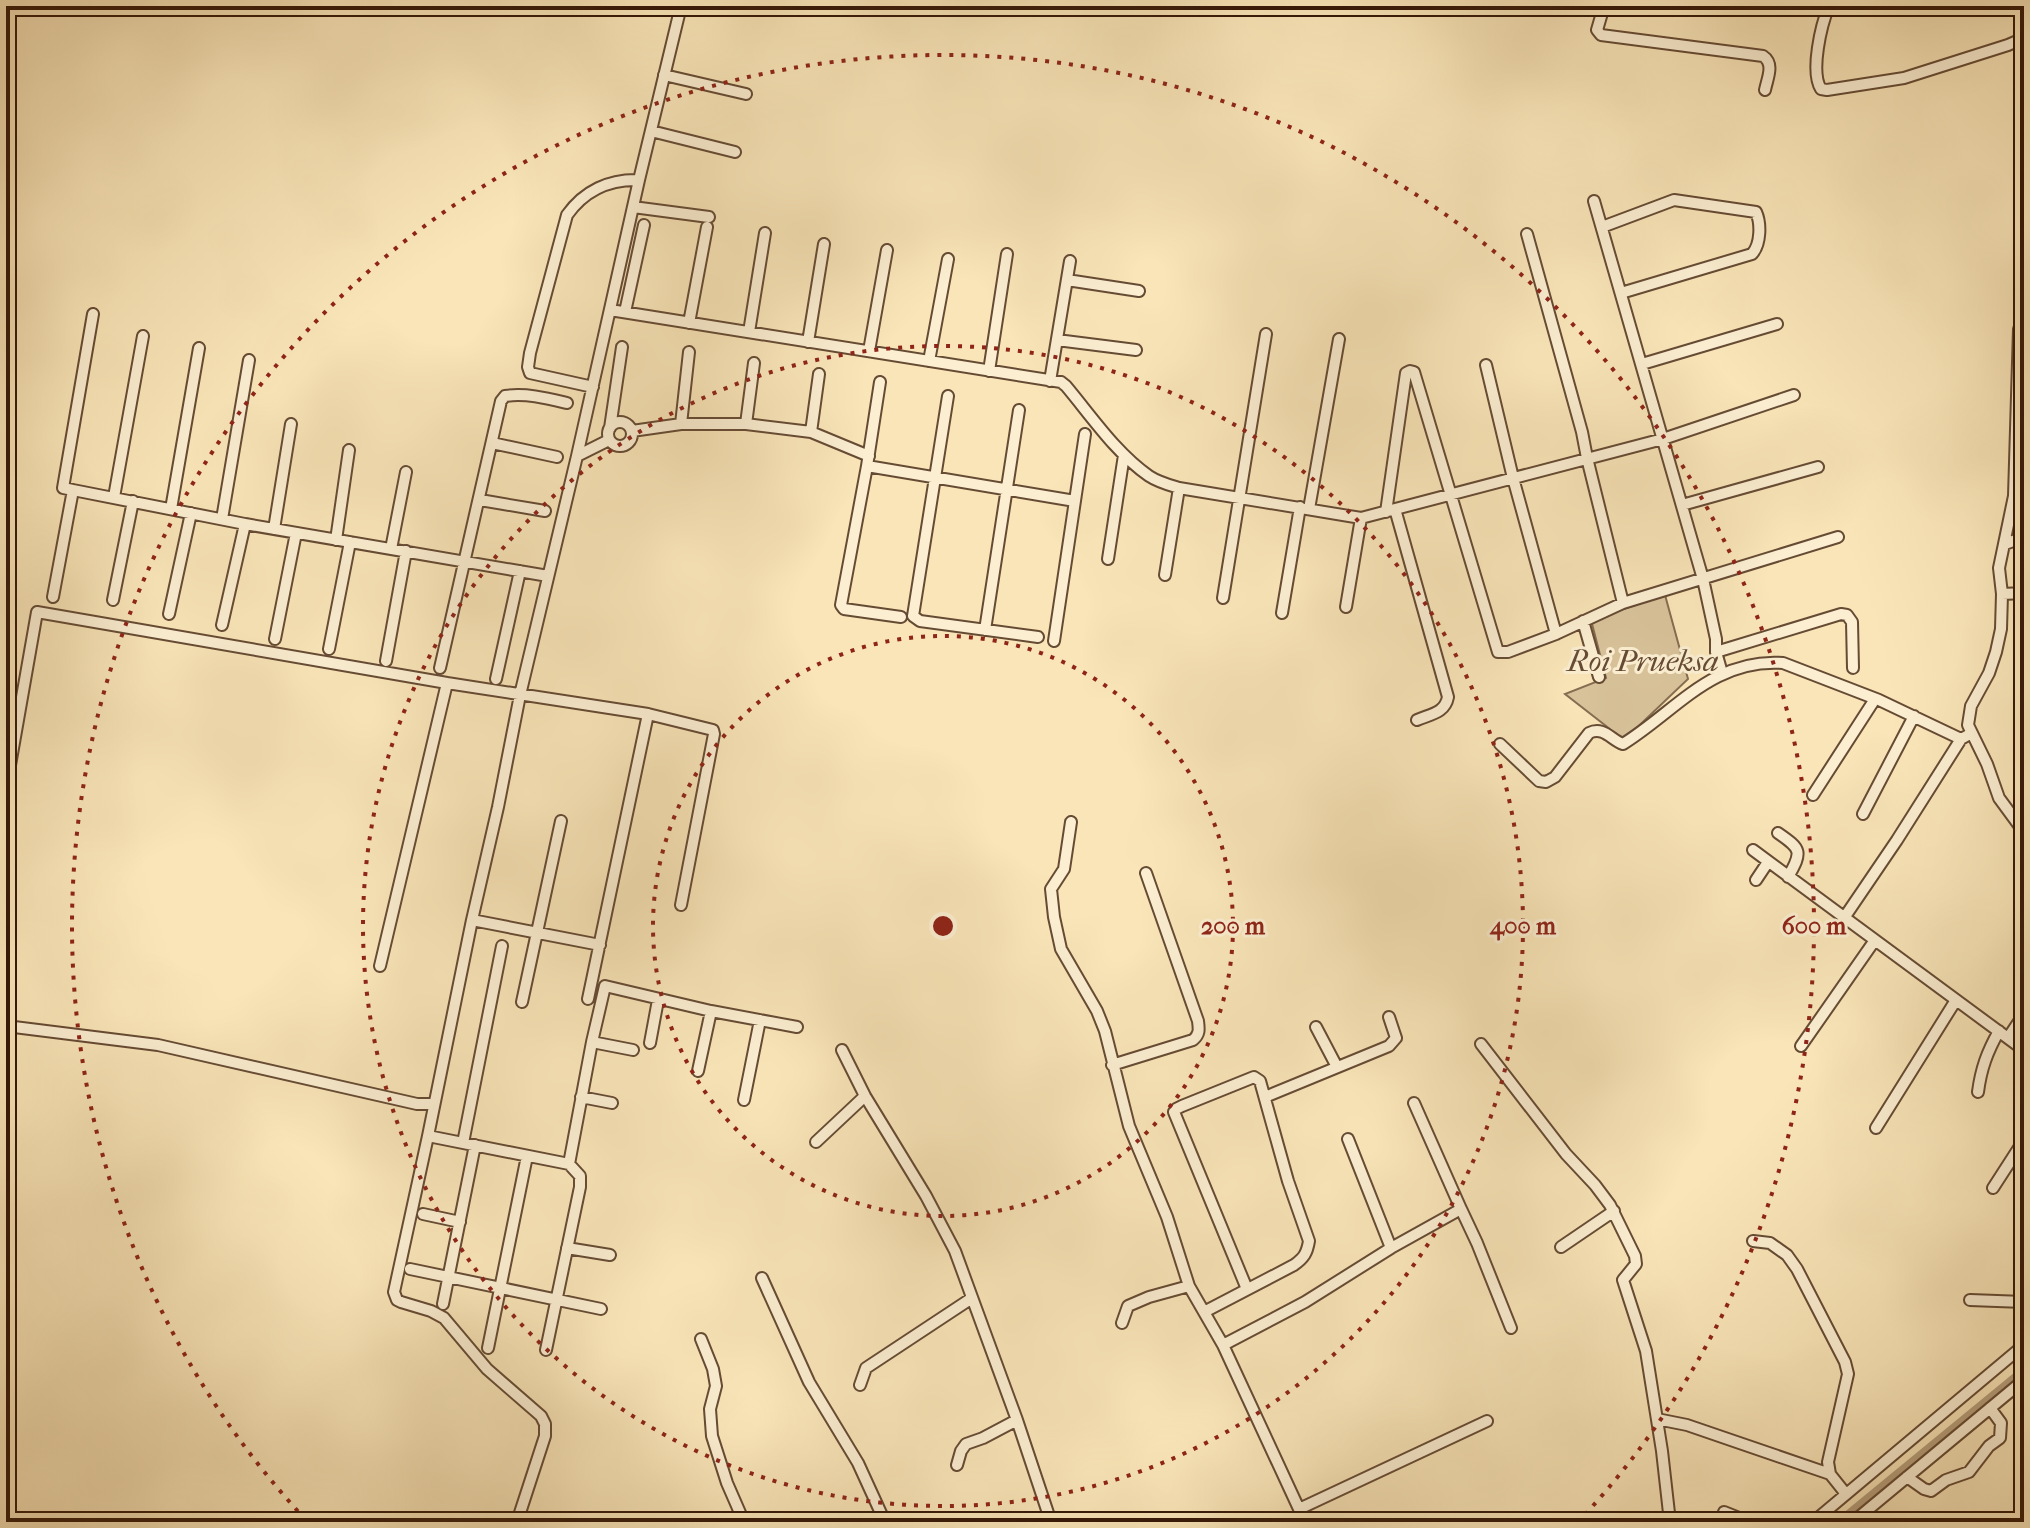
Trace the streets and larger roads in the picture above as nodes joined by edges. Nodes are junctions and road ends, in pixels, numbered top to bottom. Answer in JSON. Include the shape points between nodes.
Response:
{"nodes":[{"id":1,"x":681,"y":6,"type":"edge"},
{"id":2,"x":1604,"y":6,"type":"edge"},
{"id":3,"x":1829,"y":6,"type":"edge"},
{"id":4,"x":2024,"y":38,"type":"edge"},
{"id":5,"x":664,"y":75,"type":"junction"},
{"id":6,"x":1765,"y":90,"type":"dead end"},
{"id":7,"x":746,"y":94,"type":"dead end"},
{"id":8,"x":651,"y":131,"type":"junction"},
{"id":9,"x":735,"y":152,"type":"dead end"},
{"id":10,"x":639,"y":180,"type":"junction"},
{"id":11,"x":1594,"y":201,"type":"dead end"},
{"id":12,"x":633,"y":207,"type":"junction"},
{"id":13,"x":644,"y":225,"type":"dead end"},
{"id":14,"x":1602,"y":227,"type":"junction"},
{"id":15,"x":765,"y":233,"type":"dead end"},
{"id":16,"x":1527,"y":234,"type":"dead end"},
{"id":17,"x":824,"y":244,"type":"dead end"},
{"id":18,"x":887,"y":250,"type":"dead end"},
{"id":19,"x":1007,"y":254,"type":"dead end"},
{"id":20,"x":948,"y":259,"type":"dead end"},
{"id":21,"x":1070,"y":261,"type":"dead end"},
{"id":22,"x":1067,"y":280,"type":"junction"},
{"id":23,"x":1139,"y":291,"type":"dead end"},
{"id":24,"x":1621,"y":293,"type":"junction"},
{"id":25,"x":610,"y":310,"type":"junction"},
{"id":26,"x":625,"y":312,"type":"junction"},
{"id":27,"x":93,"y":314,"type":"dead end"},
{"id":28,"x":689,"y":323,"type":"junction"},
{"id":29,"x":1777,"y":324,"type":"dead end"},
{"id":30,"x":2019,"y":329,"type":"dead end"},
{"id":31,"x":749,"y":332,"type":"junction"},
{"id":32,"x":1266,"y":334,"type":"dead end"},
{"id":33,"x":143,"y":336,"type":"dead end"},
{"id":34,"x":1339,"y":339,"type":"dead end"},
{"id":35,"x":1057,"y":340,"type":"junction"},
{"id":36,"x":808,"y":342,"type":"junction"},
{"id":37,"x":622,"y":347,"type":"dead end"},
{"id":38,"x":199,"y":348,"type":"dead end"},
{"id":39,"x":1136,"y":350,"type":"dead end"},
{"id":40,"x":869,"y":351,"type":"junction"},
{"id":41,"x":689,"y":352,"type":"dead end"},
{"id":42,"x":249,"y":360,"type":"dead end"},
{"id":43,"x":929,"y":361,"type":"junction"},
{"id":44,"x":2020,"y":362,"type":"edge"},
{"id":45,"x":754,"y":363,"type":"dead end"},
{"id":46,"x":1642,"y":364,"type":"junction"},
{"id":47,"x":1486,"y":365,"type":"dead end"},
{"id":48,"x":989,"y":371,"type":"junction"},
{"id":49,"x":819,"y":374,"type":"dead end"},
{"id":50,"x":1050,"y":381,"type":"junction"},
{"id":51,"x":880,"y":382,"type":"dead end"},
{"id":52,"x":593,"y":387,"type":"junction"},
{"id":53,"x":1794,"y":395,"type":"dead end"},
{"id":54,"x":948,"y":396,"type":"dead end"},
{"id":55,"x":567,"y":403,"type":"dead end"},
{"id":56,"x":1019,"y":410,"type":"dead end"},
{"id":57,"x":291,"y":424,"type":"dead end"},
{"id":58,"x":681,"y":424,"type":"junction"},
{"id":59,"x":746,"y":424,"type":"junction"},
{"id":60,"x":632,"y":431,"type":"junction"},
{"id":61,"x":811,"y":432,"type":"junction"},
{"id":62,"x":610,"y":434,"type":"junction"},
{"id":63,"x":1085,"y":434,"type":"dead end"},
{"id":64,"x":1663,"y":439,"type":"junction"},
{"id":65,"x":492,"y":443,"type":"junction"},
{"id":66,"x":349,"y":450,"type":"dead end"},
{"id":67,"x":1124,"y":455,"type":"junction"},
{"id":68,"x":577,"y":456,"type":"junction"},
{"id":69,"x":557,"y":457,"type":"dead end"},
{"id":70,"x":1587,"y":458,"type":"junction"},
{"id":71,"x":868,"y":461,"type":"junction"},
{"id":72,"x":1818,"y":467,"type":"dead end"},
{"id":73,"x":406,"y":472,"type":"dead end"},
{"id":74,"x":936,"y":478,"type":"junction"},
{"id":75,"x":1513,"y":478,"type":"junction"},
{"id":76,"x":1179,"y":488,"type":"junction"},
{"id":77,"x":1006,"y":489,"type":"junction"},
{"id":78,"x":73,"y":490,"type":"junction"},
{"id":79,"x":1451,"y":496,"type":"junction"},
{"id":80,"x":114,"y":497,"type":"junction"},
{"id":81,"x":1240,"y":498,"type":"junction"},
{"id":82,"x":480,"y":500,"type":"junction"},
{"id":83,"x":133,"y":501,"type":"junction"},
{"id":84,"x":1075,"y":501,"type":"junction"},
{"id":85,"x":1682,"y":505,"type":"junction"},
{"id":86,"x":1304,"y":508,"type":"junction"},
{"id":87,"x":171,"y":509,"type":"junction"},
{"id":88,"x":545,"y":511,"type":"dead end"},
{"id":89,"x":1390,"y":511,"type":"junction"},
{"id":90,"x":191,"y":513,"type":"junction"},
{"id":91,"x":1361,"y":518,"type":"junction"},
{"id":92,"x":222,"y":519,"type":"junction"},
{"id":93,"x":245,"y":524,"type":"junction"},
{"id":94,"x":274,"y":529,"type":"junction"},
{"id":95,"x":296,"y":533,"type":"junction"},
{"id":96,"x":1838,"y":537,"type":"dead end"},
{"id":97,"x":2024,"y":537,"type":"edge"},
{"id":98,"x":336,"y":540,"type":"junction"},
{"id":99,"x":350,"y":542,"type":"junction"},
{"id":100,"x":2005,"y":544,"type":"junction"},
{"id":101,"x":391,"y":549,"type":"junction"},
{"id":102,"x":406,"y":551,"type":"junction"},
{"id":103,"x":1108,"y":559,"type":"dead end"},
{"id":104,"x":465,"y":561,"type":"junction"},
{"id":105,"x":520,"y":571,"type":"junction"},
{"id":106,"x":1165,"y":575,"type":"dead end"},
{"id":107,"x":548,"y":576,"type":"junction"},
{"id":108,"x":1703,"y":579,"type":"junction"},
{"id":109,"x":2024,"y":593,"type":"edge"},
{"id":110,"x":2002,"y":594,"type":"junction"},
{"id":111,"x":53,"y":597,"type":"dead end"},
{"id":112,"x":1223,"y":598,"type":"dead end"},
{"id":113,"x":113,"y":600,"type":"dead end"},
{"id":114,"x":1623,"y":603,"type":"junction"},
{"id":115,"x":1346,"y":607,"type":"dead end"},
{"id":116,"x":1282,"y":613,"type":"dead end"},
{"id":117,"x":169,"y":614,"type":"dead end"},
{"id":118,"x":901,"y":617,"type":"dead end"},
{"id":119,"x":1583,"y":621,"type":"junction"},
{"id":120,"x":222,"y":625,"type":"dead end"},
{"id":121,"x":985,"y":630,"type":"junction"},
{"id":122,"x":1556,"y":634,"type":"junction"},
{"id":123,"x":1038,"y":637,"type":"dead end"},
{"id":124,"x":275,"y":639,"type":"dead end"},
{"id":125,"x":1054,"y":641,"type":"dead end"},
{"id":126,"x":329,"y":649,"type":"dead end"},
{"id":127,"x":1720,"y":650,"type":"junction"},
{"id":128,"x":386,"y":661,"type":"dead end"},
{"id":129,"x":440,"y":668,"type":"dead end"},
{"id":130,"x":1853,"y":668,"type":"dead end"},
{"id":131,"x":1727,"y":671,"type":"junction"},
{"id":132,"x":1599,"y":677,"type":"dead end"},
{"id":133,"x":496,"y":679,"type":"dead end"},
{"id":134,"x":447,"y":683,"type":"junction"},
{"id":135,"x":520,"y":695,"type":"junction"},
{"id":136,"x":1875,"y":699,"type":"junction"},
{"id":137,"x":648,"y":714,"type":"junction"},
{"id":138,"x":1914,"y":716,"type":"junction"},
{"id":139,"x":1417,"y":720,"type":"dead end"},
{"id":140,"x":1966,"y":736,"type":"junction"},
{"id":141,"x":1500,"y":744,"type":"dead end"},
{"id":142,"x":6,"y":788,"type":"edge"},
{"id":143,"x":1813,"y":795,"type":"dead end"},
{"id":144,"x":1863,"y":814,"type":"dead end"},
{"id":145,"x":561,"y":821,"type":"dead end"},
{"id":146,"x":1071,"y":822,"type":"dead end"},
{"id":147,"x":2024,"y":832,"type":"edge"},
{"id":148,"x":1778,"y":833,"type":"dead end"},
{"id":149,"x":1753,"y":850,"type":"dead end"},
{"id":150,"x":1768,"y":862,"type":"junction"},
{"id":151,"x":1146,"y":873,"type":"dead end"},
{"id":152,"x":1788,"y":877,"type":"junction"},
{"id":153,"x":1756,"y":880,"type":"dead end"},
{"id":154,"x":681,"y":905,"type":"dead end"},
{"id":155,"x":1844,"y":918,"type":"junction"},
{"id":156,"x":472,"y":920,"type":"junction"},
{"id":157,"x":537,"y":932,"type":"junction"},
{"id":158,"x":1875,"y":940,"type":"junction"},
{"id":159,"x":600,"y":945,"type":"junction"},
{"id":160,"x":502,"y":946,"type":"dead end"},
{"id":161,"x":380,"y":966,"type":"dead end"},
{"id":162,"x":588,"y":999,"type":"dead end"},
{"id":163,"x":658,"y":1000,"type":"junction"},
{"id":164,"x":1956,"y":1000,"type":"junction"},
{"id":165,"x":522,"y":1002,"type":"dead end"},
{"id":166,"x":711,"y":1011,"type":"junction"},
{"id":167,"x":2024,"y":1014,"type":"edge"},
{"id":168,"x":1389,"y":1017,"type":"dead end"},
{"id":169,"x":760,"y":1020,"type":"junction"},
{"id":170,"x":6,"y":1026,"type":"edge"},
{"id":171,"x":797,"y":1027,"type":"dead end"},
{"id":172,"x":1316,"y":1027,"type":"dead end"},
{"id":173,"x":2003,"y":1035,"type":"junction"},
{"id":174,"x":592,"y":1042,"type":"junction"},
{"id":175,"x":650,"y":1043,"type":"dead end"},
{"id":176,"x":1481,"y":1044,"type":"dead end"},
{"id":177,"x":1801,"y":1046,"type":"dead end"},
{"id":178,"x":633,"y":1050,"type":"dead end"},
{"id":179,"x":842,"y":1050,"type":"dead end"},
{"id":180,"x":2024,"y":1050,"type":"edge"},
{"id":181,"x":1112,"y":1065,"type":"junction"},
{"id":182,"x":1337,"y":1067,"type":"junction"},
{"id":183,"x":698,"y":1071,"type":"dead end"},
{"id":184,"x":1978,"y":1092,"type":"dead end"},
{"id":185,"x":865,"y":1096,"type":"junction"},
{"id":186,"x":581,"y":1097,"type":"junction"},
{"id":187,"x":1265,"y":1097,"type":"junction"},
{"id":188,"x":744,"y":1100,"type":"dead end"},
{"id":189,"x":612,"y":1103,"type":"dead end"},
{"id":190,"x":1414,"y":1103,"type":"dead end"},
{"id":191,"x":434,"y":1104,"type":"junction"},
{"id":192,"x":1876,"y":1128,"type":"dead end"},
{"id":193,"x":428,"y":1136,"type":"junction"},
{"id":194,"x":1348,"y":1139,"type":"dead end"},
{"id":195,"x":2024,"y":1140,"type":"edge"},
{"id":196,"x":816,"y":1142,"type":"dead end"},
{"id":197,"x":463,"y":1143,"type":"junction"},
{"id":198,"x":475,"y":1145,"type":"junction"},
{"id":199,"x":527,"y":1156,"type":"junction"},
{"id":200,"x":569,"y":1164,"type":"junction"},
{"id":201,"x":1993,"y":1188,"type":"dead end"},
{"id":202,"x":1461,"y":1209,"type":"junction"},
{"id":203,"x":1614,"y":1211,"type":"junction"},
{"id":204,"x":423,"y":1214,"type":"dead end"},
{"id":205,"x":460,"y":1222,"type":"junction"},
{"id":206,"x":1753,"y":1241,"type":"dead end"},
{"id":207,"x":1561,"y":1247,"type":"dead end"},
{"id":208,"x":567,"y":1248,"type":"junction"},
{"id":209,"x":1391,"y":1248,"type":"junction"},
{"id":210,"x":610,"y":1255,"type":"dead end"},
{"id":211,"x":410,"y":1269,"type":"dead end"},
{"id":212,"x":449,"y":1276,"type":"junction"},
{"id":213,"x":762,"y":1278,"type":"dead end"},
{"id":214,"x":1189,"y":1286,"type":"junction"},
{"id":215,"x":502,"y":1287,"type":"junction"},
{"id":216,"x":1247,"y":1289,"type":"junction"},
{"id":217,"x":972,"y":1298,"type":"junction"},
{"id":218,"x":557,"y":1299,"type":"junction"},
{"id":219,"x":1970,"y":1300,"type":"dead end"},
{"id":220,"x":2024,"y":1302,"type":"edge"},
{"id":221,"x":443,"y":1304,"type":"dead end"},
{"id":222,"x":601,"y":1309,"type":"dead end"},
{"id":223,"x":1204,"y":1312,"type":"junction"},
{"id":224,"x":1122,"y":1323,"type":"dead end"},
{"id":225,"x":1511,"y":1328,"type":"dead end"},
{"id":226,"x":701,"y":1339,"type":"dead end"},
{"id":227,"x":1223,"y":1345,"type":"junction"},
{"id":228,"x":2024,"y":1345,"type":"edge"},
{"id":229,"x":488,"y":1348,"type":"dead end"},
{"id":230,"x":546,"y":1350,"type":"dead end"},
{"id":231,"x":2024,"y":1380,"type":"edge"},
{"id":232,"x":860,"y":1385,"type":"dead end"},
{"id":233,"x":1990,"y":1408,"type":"junction"},
{"id":234,"x":1657,"y":1419,"type":"junction"},
{"id":235,"x":1017,"y":1420,"type":"junction"},
{"id":236,"x":1487,"y":1421,"type":"dead end"},
{"id":237,"x":957,"y":1465,"type":"dead end"},
{"id":238,"x":1830,"y":1474,"type":"junction"},
{"id":239,"x":1907,"y":1477,"type":"junction"},
{"id":240,"x":1846,"y":1494,"type":"junction"},
{"id":241,"x":1299,"y":1509,"type":"junction"},
{"id":242,"x":1724,"y":1512,"type":"dead end"},
{"id":243,"x":517,"y":1522,"type":"edge"},
{"id":244,"x":744,"y":1522,"type":"edge"},
{"id":245,"x":885,"y":1522,"type":"edge"},
{"id":246,"x":1051,"y":1522,"type":"edge"},
{"id":247,"x":1307,"y":1522,"type":"edge"},
{"id":248,"x":1670,"y":1522,"type":"edge"},
{"id":249,"x":1749,"y":1522,"type":"edge"},
{"id":250,"x":1813,"y":1522,"type":"edge"},
{"id":251,"x":1853,"y":1522,"type":"edge"}],
"edges":[{"from":1,"to":5,"type":"street"},
{"from":2,"to":6,"type":"street","via":[[1597,25],[1601,35],[1767,58]]},
{"from":3,"to":4,"type":"street","via":[[1820,32],[1817,75],[1821,89],[1827,90],[1904,78]]},
{"from":5,"to":7,"type":"street"},
{"from":5,"to":8,"type":"street"},
{"from":8,"to":9,"type":"street"},
{"from":8,"to":10,"type":"street"},
{"from":10,"to":12,"type":"street"},
{"from":10,"to":52,"type":"street","via":[[610,182],[567,215],[530,353],[530,373]]},
{"from":11,"to":14,"type":"street"},
{"from":12,"to":25,"type":"street"},
{"from":12,"to":28,"type":"street","via":[[708,222]]},
{"from":13,"to":26,"type":"street"},
{"from":14,"to":24,"type":"street"},
{"from":14,"to":24,"type":"street","via":[[1674,200],[1756,212],[1759,219],[1752,254]]},
{"from":15,"to":31,"type":"street"},
{"from":16,"to":70,"type":"street"},
{"from":17,"to":36,"type":"street"},
{"from":18,"to":40,"type":"street"},
{"from":19,"to":48,"type":"street"},
{"from":20,"to":43,"type":"street"},
{"from":21,"to":22,"type":"street"},
{"from":22,"to":23,"type":"street"},
{"from":22,"to":35,"type":"street"},
{"from":24,"to":46,"type":"street"},
{"from":25,"to":26,"type":"street"},
{"from":25,"to":52,"type":"street"},
{"from":26,"to":28,"type":"street"},
{"from":27,"to":78,"type":"street","via":[[63,488]]},
{"from":28,"to":31,"type":"street"},
{"from":29,"to":46,"type":"street"},
{"from":30,"to":44,"type":"street"},
{"from":31,"to":36,"type":"street"},
{"from":32,"to":81,"type":"street"},
{"from":33,"to":80,"type":"street"},
{"from":34,"to":86,"type":"street"},
{"from":35,"to":39,"type":"street"},
{"from":35,"to":50,"type":"street"},
{"from":36,"to":40,"type":"street"},
{"from":37,"to":62,"type":"street"},
{"from":38,"to":87,"type":"street"},
{"from":40,"to":43,"type":"street"},
{"from":41,"to":58,"type":"street"},
{"from":42,"to":92,"type":"street"},
{"from":43,"to":48,"type":"street"},
{"from":44,"to":100,"type":"street","via":[[2014,496]]},
{"from":45,"to":59,"type":"street"},
{"from":46,"to":64,"type":"street"},
{"from":47,"to":75,"type":"street"},
{"from":48,"to":50,"type":"street"},
{"from":49,"to":61,"type":"street"},
{"from":50,"to":67,"type":"street","via":[[1064,383]]},
{"from":51,"to":71,"type":"street"},
{"from":52,"to":68,"type":"street"},
{"from":53,"to":64,"type":"street"},
{"from":54,"to":74,"type":"street"},
{"from":55,"to":65,"type":"street","via":[[532,395],[505,396]]},
{"from":56,"to":77,"type":"street"},
{"from":57,"to":94,"type":"street"},
{"from":58,"to":59,"type":"street"},
{"from":58,"to":60,"type":"street"},
{"from":59,"to":61,"type":"street"},
{"from":60,"to":62,"type":"street","via":[[620,422]]},
{"from":60,"to":62,"type":"street","via":[[623,446],[615,445]]},
{"from":61,"to":71,"type":"street"},
{"from":62,"to":68,"type":"street"},
{"from":63,"to":84,"type":"street"},
{"from":64,"to":70,"type":"street"},
{"from":64,"to":85,"type":"street"},
{"from":65,"to":69,"type":"street"},
{"from":65,"to":82,"type":"street"},
{"from":66,"to":98,"type":"street"},
{"from":67,"to":76,"type":"street","via":[[1150,477]]},
{"from":67,"to":103,"type":"street"},
{"from":68,"to":107,"type":"street"},
{"from":70,"to":75,"type":"street"},
{"from":70,"to":114,"type":"street"},
{"from":71,"to":74,"type":"street"},
{"from":71,"to":118,"type":"street","via":[[841,605]]},
{"from":72,"to":85,"type":"street"},
{"from":73,"to":101,"type":"street"},
{"from":74,"to":77,"type":"street"},
{"from":74,"to":121,"type":"street","via":[[913,616]]},
{"from":75,"to":79,"type":"street"},
{"from":75,"to":122,"type":"street"},
{"from":76,"to":81,"type":"street"},
{"from":76,"to":106,"type":"street"},
{"from":77,"to":84,"type":"street"},
{"from":77,"to":121,"type":"street"},
{"from":78,"to":80,"type":"street"},
{"from":78,"to":111,"type":"street"},
{"from":79,"to":89,"type":"street"},
{"from":79,"to":89,"type":"street","via":[[1410,371]]},
{"from":79,"to":122,"type":"street","via":[[1498,652]]},
{"from":80,"to":83,"type":"street"},
{"from":81,"to":86,"type":"street"},
{"from":81,"to":112,"type":"street"},
{"from":82,"to":88,"type":"street"},
{"from":82,"to":104,"type":"street"},
{"from":83,"to":87,"type":"street"},
{"from":83,"to":113,"type":"street"},
{"from":84,"to":125,"type":"street"},
{"from":85,"to":108,"type":"street"},
{"from":86,"to":91,"type":"street"},
{"from":86,"to":116,"type":"street"},
{"from":87,"to":90,"type":"street"},
{"from":89,"to":91,"type":"street"},
{"from":89,"to":139,"type":"street","via":[[1448,697],[1443,710]]},
{"from":90,"to":92,"type":"street"},
{"from":90,"to":117,"type":"street"},
{"from":91,"to":115,"type":"street"},
{"from":92,"to":93,"type":"street"},
{"from":93,"to":94,"type":"street"},
{"from":93,"to":120,"type":"street"},
{"from":94,"to":95,"type":"street"},
{"from":95,"to":98,"type":"street"},
{"from":95,"to":124,"type":"street"},
{"from":96,"to":108,"type":"street"},
{"from":97,"to":100,"type":"street"},
{"from":98,"to":99,"type":"street"},
{"from":99,"to":101,"type":"street"},
{"from":99,"to":126,"type":"street"},
{"from":100,"to":110,"type":"street","via":[[1999,568]]},
{"from":101,"to":102,"type":"street"},
{"from":102,"to":104,"type":"street"},
{"from":102,"to":128,"type":"street"},
{"from":104,"to":105,"type":"street"},
{"from":104,"to":129,"type":"street"},
{"from":105,"to":107,"type":"street"},
{"from":105,"to":133,"type":"street"},
{"from":107,"to":135,"type":"street"},
{"from":108,"to":114,"type":"street"},
{"from":108,"to":127,"type":"street"},
{"from":109,"to":110,"type":"street"},
{"from":110,"to":140,"type":"street","via":[[1996,652],[1968,715]]},
{"from":114,"to":119,"type":"street"},
{"from":119,"to":122,"type":"street"},
{"from":119,"to":132,"type":"street"},
{"from":121,"to":123,"type":"street"},
{"from":127,"to":130,"type":"street","via":[[1841,614],[1852,622]]},
{"from":127,"to":131,"type":"street"},
{"from":131,"to":136,"type":"street","via":[[1783,663]]},
{"from":131,"to":141,"type":"street","via":[[1623,744],[1602,731],[1589,733],[1546,782]]},
{"from":134,"to":135,"type":"street"},
{"from":134,"to":142,"type":"street","via":[[37,612]]},
{"from":134,"to":161,"type":"street"},
{"from":135,"to":137,"type":"street"},
{"from":135,"to":156,"type":"street"},
{"from":136,"to":138,"type":"street"},
{"from":136,"to":143,"type":"street"},
{"from":137,"to":154,"type":"street","via":[[714,734]]},
{"from":137,"to":159,"type":"street"},
{"from":138,"to":140,"type":"street"},
{"from":138,"to":144,"type":"street"},
{"from":140,"to":147,"type":"street"},
{"from":140,"to":155,"type":"street"},
{"from":145,"to":157,"type":"street"},
{"from":146,"to":181,"type":"street","via":[[1064,869],[1051,889],[1054,917],[1061,949],[1105,1031]]},
{"from":148,"to":152,"type":"street","via":[[1796,845],[1798,853]]},
{"from":149,"to":150,"type":"street"},
{"from":150,"to":152,"type":"street"},
{"from":150,"to":153,"type":"street"},
{"from":151,"to":181,"type":"street","via":[[1198,1021],[1198,1036]]},
{"from":152,"to":155,"type":"street"},
{"from":155,"to":158,"type":"street"},
{"from":156,"to":157,"type":"street"},
{"from":156,"to":191,"type":"street"},
{"from":157,"to":159,"type":"street"},
{"from":157,"to":165,"type":"street"},
{"from":158,"to":164,"type":"street"},
{"from":158,"to":177,"type":"street"},
{"from":159,"to":162,"type":"street"},
{"from":160,"to":197,"type":"street"},
{"from":163,"to":166,"type":"street"},
{"from":163,"to":174,"type":"street","via":[[605,986]]},
{"from":163,"to":175,"type":"street"},
{"from":164,"to":173,"type":"street"},
{"from":164,"to":192,"type":"street"},
{"from":166,"to":169,"type":"street"},
{"from":166,"to":183,"type":"street"},
{"from":167,"to":173,"type":"street"},
{"from":168,"to":182,"type":"street","via":[[1394,1042]]},
{"from":169,"to":171,"type":"street"},
{"from":169,"to":188,"type":"street"},
{"from":170,"to":191,"type":"street","via":[[158,1045]]},
{"from":172,"to":182,"type":"street"},
{"from":173,"to":180,"type":"street"},
{"from":173,"to":184,"type":"street","via":[[1986,1054]]},
{"from":174,"to":178,"type":"street"},
{"from":174,"to":186,"type":"street"},
{"from":176,"to":203,"type":"street"},
{"from":179,"to":185,"type":"street"},
{"from":181,"to":214,"type":"street","via":[[1129,1126]]},
{"from":182,"to":187,"type":"street"},
{"from":185,"to":196,"type":"street"},
{"from":185,"to":217,"type":"street","via":[[942,1224]]},
{"from":186,"to":189,"type":"street"},
{"from":186,"to":200,"type":"street"},
{"from":187,"to":216,"type":"street","via":[[1309,1241],[1302,1260]]},
{"from":187,"to":216,"type":"street","via":[[1254,1077],[1174,1112]]},
{"from":190,"to":202,"type":"street"},
{"from":191,"to":193,"type":"street"},
{"from":193,"to":197,"type":"street"},
{"from":193,"to":243,"type":"street","via":[[395,1295],[444,1318],[487,1369],[541,1416],[545,1436]]},
{"from":194,"to":209,"type":"street"},
{"from":195,"to":201,"type":"street"},
{"from":197,"to":198,"type":"street"},
{"from":198,"to":199,"type":"street"},
{"from":198,"to":205,"type":"street"},
{"from":199,"to":200,"type":"street"},
{"from":199,"to":215,"type":"street"},
{"from":200,"to":208,"type":"street","via":[[580,1176],[580,1187]]},
{"from":202,"to":209,"type":"street"},
{"from":202,"to":225,"type":"street"},
{"from":203,"to":207,"type":"street"},
{"from":203,"to":234,"type":"street","via":[[1635,1256],[1636,1264],[1623,1280],[1646,1351]]},
{"from":204,"to":205,"type":"street"},
{"from":205,"to":212,"type":"street"},
{"from":206,"to":238,"type":"street","via":[[1770,1243],[1787,1255],[1845,1362],[1848,1374],[1828,1456]]},
{"from":208,"to":210,"type":"street"},
{"from":208,"to":218,"type":"street"},
{"from":209,"to":227,"type":"street"},
{"from":211,"to":212,"type":"street"},
{"from":212,"to":215,"type":"street"},
{"from":212,"to":221,"type":"street"},
{"from":213,"to":245,"type":"street","via":[[809,1382],[858,1463]]},
{"from":214,"to":223,"type":"street"},
{"from":214,"to":224,"type":"street","via":[[1128,1306]]},
{"from":215,"to":218,"type":"street"},
{"from":215,"to":229,"type":"street"},
{"from":216,"to":223,"type":"street"},
{"from":217,"to":232,"type":"street","via":[[866,1368]]},
{"from":217,"to":235,"type":"street"},
{"from":218,"to":222,"type":"street"},
{"from":218,"to":230,"type":"street"},
{"from":219,"to":220,"type":"street"},
{"from":223,"to":227,"type":"street"},
{"from":226,"to":244,"type":"street","via":[[716,1386],[710,1409],[712,1436]]},
{"from":227,"to":241,"type":"street"},
{"from":228,"to":240,"type":"street"},
{"from":231,"to":233,"type":"street"},
{"from":233,"to":239,"type":"street"},
{"from":233,"to":239,"type":"street","via":[[2001,1423],[2000,1438],[1969,1472],[1931,1491]]},
{"from":234,"to":238,"type":"street"},
{"from":234,"to":248,"type":"street"},
{"from":235,"to":237,"type":"street","via":[[966,1444]]},
{"from":235,"to":246,"type":"street"},
{"from":236,"to":241,"type":"street"},
{"from":238,"to":240,"type":"street"},
{"from":239,"to":251,"type":"street"},
{"from":240,"to":250,"type":"street"},
{"from":241,"to":247,"type":"street"},
{"from":242,"to":249,"type":"street"}]}
